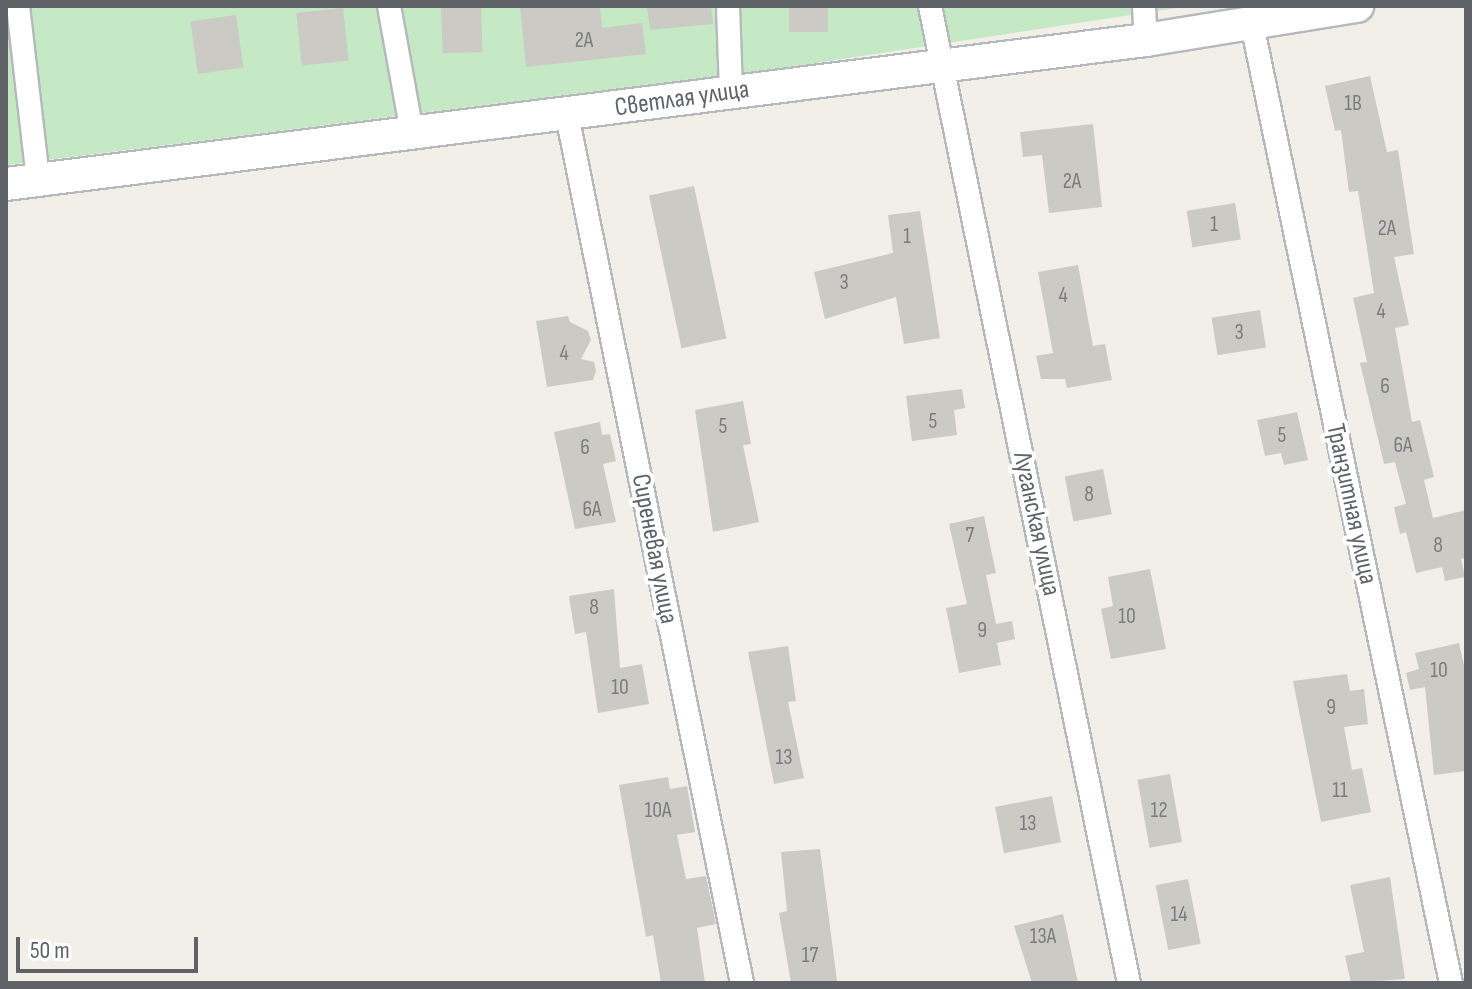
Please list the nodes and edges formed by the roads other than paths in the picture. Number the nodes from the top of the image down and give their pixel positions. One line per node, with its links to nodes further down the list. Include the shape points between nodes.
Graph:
1 (18, 6): 13 (street)
2 (389, 6): 12 (street)
3 (728, 6): 10 (street)
4 (930, 6): 9 (street, Луганская улица)
5 (1144, 6): 8 (street)
6 (1353, 7): 7 (street, Светлая улица)
7 (1252, 24): 8 (street, Светлая улица); 17 (street, Транзитная улица)
8 (1146, 40): 9 (street, Светлая улица)
9 (942, 66): 10 (street, Светлая улица); 16 (street, Луганская улица)
10 (731, 92): 11 (street, Светлая улица)
11 (567, 115): 12 (street, Светлая улица); 15 (street, Сиреневая улица)
12 (412, 133): 13 (street, Светлая улица)
13 (38, 180): 14 (street, Светлая улица)
14 (6, 184)
15 (742, 983)
16 (1129, 983)
17 (1451, 983)

